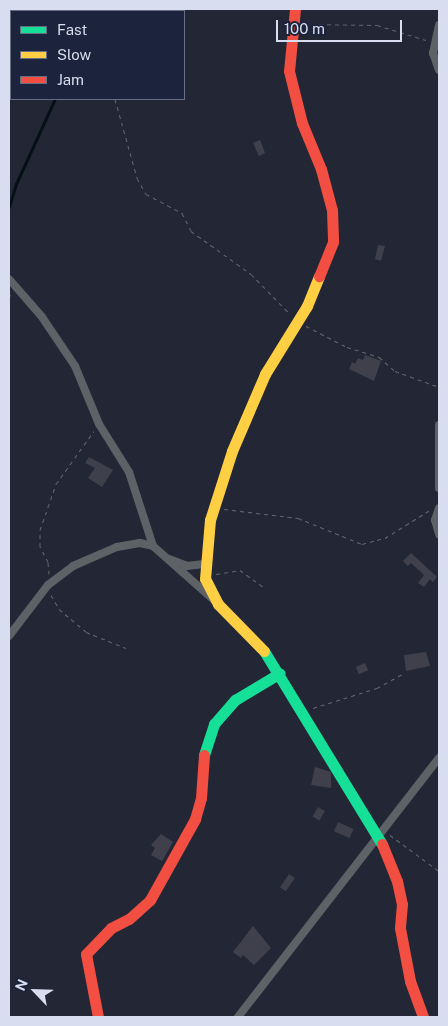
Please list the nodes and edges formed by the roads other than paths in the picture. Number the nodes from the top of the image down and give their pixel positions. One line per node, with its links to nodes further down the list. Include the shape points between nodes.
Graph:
1 (295, 9): 11 (street, via 289,52 291,82 302,123 320,169 334,228 328,257 299,321 258,387 214,506)
2 (439, 25): 3 (street, via 434,44 434,59)
3 (439, 70)
4 (9, 279): 9 (street, via 42,317 68,355 99,424 129,472)
5 (439, 425): 6 (street)
6 (439, 488)
7 (436, 508): 8 (street)
8 (439, 534)
9 (153, 546): 10 (street); 13 (street, via 140,543 110,549 73,566 48,585)
10 (165, 557): 11 (street, via 187,566); 12 (street)
11 (204, 564): 12 (street, via 208,588)
12 (218, 604): 14 (street, via 259,644)
13 (9, 636)
14 (280, 673): 16 (street); 17 (street, via 235,700 214,724 204,747 201,798 196,819 150,900 129,919 111,928 86,954)
15 (439, 758): 16 (street)
16 (380, 832): 18 (street); 19 (street, via 398,886 402,904 400,928 410,981)
17 (98, 1017)
18 (238, 1017)
19 (423, 1017)

